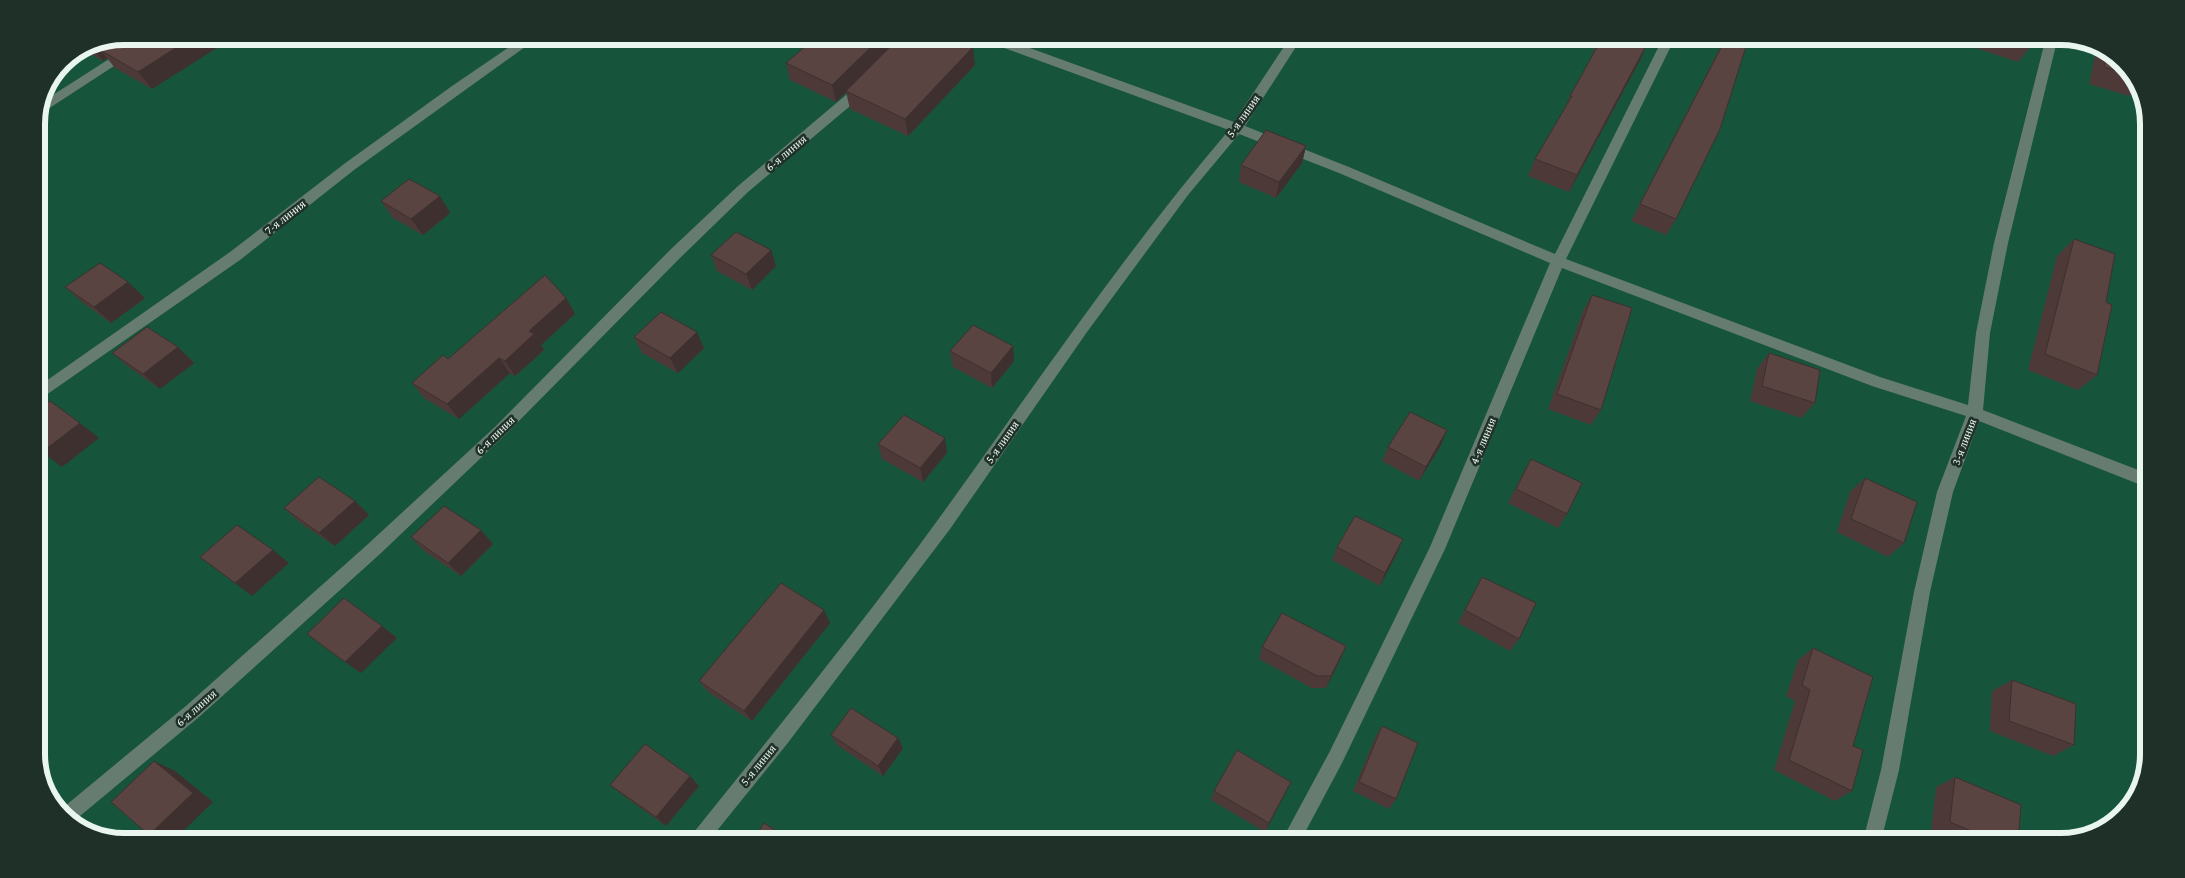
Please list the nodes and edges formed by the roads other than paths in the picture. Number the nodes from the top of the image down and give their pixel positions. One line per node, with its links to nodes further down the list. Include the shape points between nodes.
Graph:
1 (140, 45): 8 (street)
2 (521, 45): 11 (street, 7-я линия, via 349,167 235,256)
3 (1008, 45): 9 (street)
4 (1291, 45): 9 (street, 5-я линия)
5 (1666, 45): 10 (street, 4-я линия)
6 (2050, 45): 12 (street, 3-я линия, via 2001,243 1984,332)
7 (871, 78): 14 (street, 6-я линия, via 852,98 743,189 500,430 374,549 193,711)
8 (48, 103)
9 (1236, 128): 10 (street); 15 (street, 5-я линия, via 1183,192 1082,328 944,524 781,738)
10 (1558, 261): 12 (street, via 1877,382); 16 (street, 4-я линия, via 1437,549 1336,757)
11 (45, 390)
12 (1975, 413): 13 (street); 17 (street, 3-я линия, via 1945,492 1922,592 1890,770)
13 (2140, 478)
14 (71, 812)
15 (704, 833)
16 (1295, 833)
17 (1874, 833)

